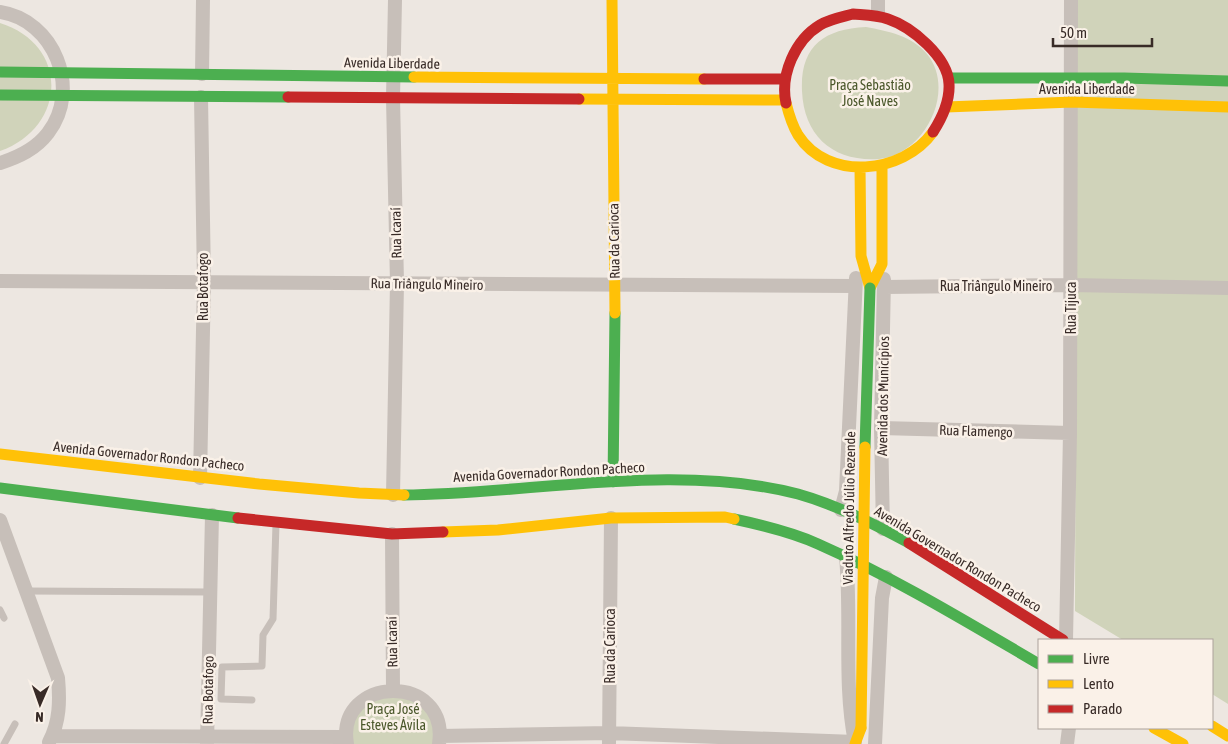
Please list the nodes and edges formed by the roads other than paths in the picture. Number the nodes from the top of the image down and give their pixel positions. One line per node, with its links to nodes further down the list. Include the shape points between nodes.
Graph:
1 (203, 0): 11 (street)
2 (395, 0): 12 (street, Rua Icaraí)
3 (612, 0): 16 (street, Rua da Carioca)
4 (878, 0): 8 (street)
5 (1071, 0): 14 (street, Rua Tijuca)
6 (853, 7): 8 (street); 15 (street, via 815,28 800,42)
7 (0, 12): 10 (street, via 35,27 52,47)
8 (878, 15): 13 (street, via 896,22 924,41)
9 (0, 72): 10 (street, Avenida Liberdade)
10 (62, 72): 11 (street, Avenida Liberdade); 18 (street)
11 (202, 74): 12 (street, Avenida Liberdade)
12 (394, 78): 16 (street, Avenida Liberdade); 21 (street, Rua Icaraí)
13 (949, 78): 14 (street, Avenida Liberdade); 26 (street)
14 (1072, 78): 17 (street, Avenida Liberdade); 24 (street, Rua Tijuca)
15 (784, 79): 16 (street, Avenida Liberdade); 23 (street)
16 (611, 80): 22 (street, Rua da Carioca)
17 (1228, 81)
18 (63, 94): 19 (street); 20 (street); 27 (street, via 49,132 30,150)
19 (0, 95)
20 (201, 97): 21 (street); 33 (street, Rua Botafogo)
21 (393, 98): 22 (street); 34 (street, Rua Icaraí)
22 (612, 100): 23 (street); 36 (street, Rua da Carioca)
23 (784, 100): 28 (street, via 789,120 799,137 814,152 831,162)
24 (1072, 102): 25 (street, Avenida Liberdade); 26 (street, Avenida Liberdade); 35 (street, Rua Tijuca)
25 (1228, 106)
26 (946, 108): 29 (street, via 931,136 910,157)
27 (0, 163)
28 (860, 167): 29 (street); 30 (street)
29 (882, 167): 31 (street, Avenida dos Municípios)
30 (861, 256): 37 (street); 39 (street)
31 (882, 264): 38 (street, Avenida dos Municípios); 39 (street, Avenida dos Municípios)
32 (0, 281): 33 (street, Rua Triângulo Mineiro)
33 (204, 281): 34 (street, Rua Triângulo Mineiro); 46 (street, Rua Botafogo)
34 (397, 283): 36 (street, Rua Triângulo Mineiro); 49 (street, Rua Icaraí)
35 (1071, 285): 38 (street, Rua Triângulo Mineiro); 40 (street, Rua Triângulo Mineiro); 42 (street, Rua Tijuca)
36 (614, 286): 37 (street, Rua Triângulo Mineiro); 47 (street, Rua da Carioca)
37 (855, 286): 44 (street)
38 (885, 287): 41 (street, Avenida dos Municípios)
39 (870, 288): 81 (street, Viaduto Alfredo Júlio Rezende, bridge)
40 (1228, 288)
41 (881, 428): 42 (street, Rua Flamengo); 45 (street, Avenida dos Municípios)
42 (1070, 434): 66 (street, Rua Tijuca)
43 (0, 454): 46 (street, Avenida Governador Rondon Pacheco)
44 (847, 462): 45 (street, via 859,477 874,477); 50 (street, via 846,491)
45 (882, 465): 55 (street, Avenida dos Municípios)
46 (200, 478): 49 (street, Avenida Governador Rondon Pacheco)
47 (613, 482): 49 (street, Avenida Governador Rondon Pacheco, via 500,492); 50 (street, Avenida Governador Rondon Pacheco, via 731,484 805,496)
48 (0, 488): 51 (street)
49 (393, 495)
50 (841, 510): 55 (street, Avenida Governador Rondon Pacheco)
51 (212, 515): 54 (street); 60 (street, Rua Botafogo)
52 (611, 518): 56 (street, via 498,530); 57 (street, via 725,517 766,526 817,543); 75 (street, Rua da Carioca)
53 (0, 520): 59 (street)
54 (276, 522): 56 (street); 69 (lane, via 273,619 263,635 262,666 222,667 221,699)
55 (883, 528): 65 (street, Avenida Governador Rondon Pacheco)
56 (392, 534): 68 (street, Rua Icaraí)
57 (846, 557): 58 (street); 64 (street)
58 (886, 578): 63 (street); 67 (street)
59 (26, 591): 60 (lane); 76 (street, via 58,678 60,702)
60 (209, 592): 77 (street, Rua Botafogo)
61 (0, 610): 62 (lane)
62 (4, 618)
63 (880, 628): 64 (street, via 875,614 866,611 856,616); 82 (street)
64 (849, 629): 81 (street, via 850,720)
65 (1063, 639)
66 (1065, 639)
67 (1038, 663)
68 (393, 690): 78 (street, via 421,698 438,722); 79 (street, via 378,692 355,709 348,723)
69 (252, 700)
70 (15, 724): 80 (lane)
71 (1213, 727): 74 (street)
72 (1069, 729): 83 (street)
73 (1156, 729): 84 (street)
74 (1228, 736)
75 (609, 738): 78 (street); 81 (street)
76 (50, 740): 77 (street)
77 (207, 740): 79 (street)
78 (440, 740)
79 (346, 741)
80 (4, 744)
81 (859, 744)
82 (875, 744)
83 (1067, 744)
84 (1183, 744)

